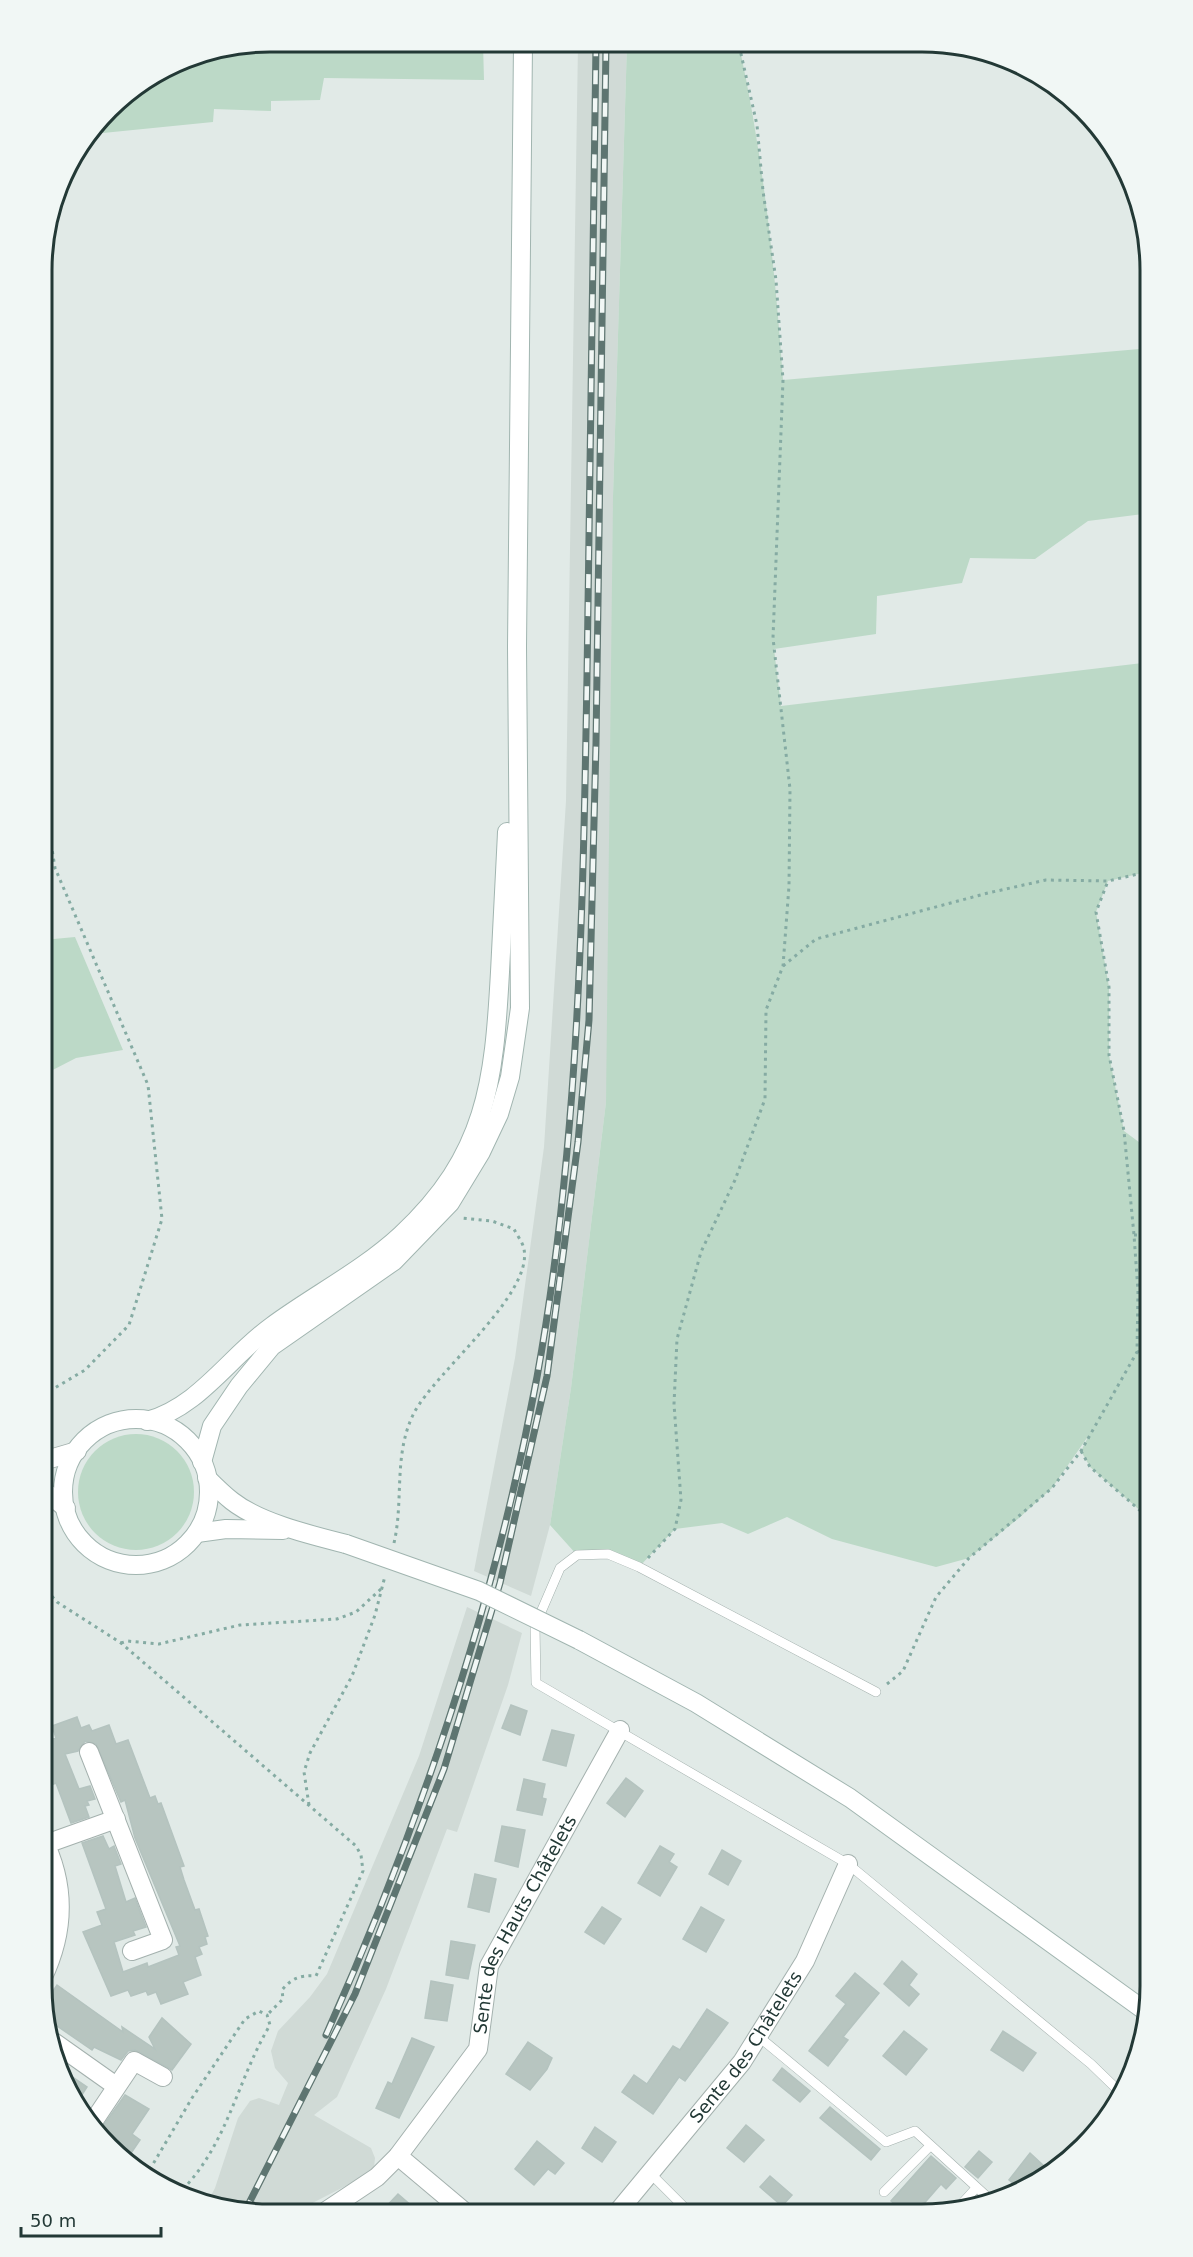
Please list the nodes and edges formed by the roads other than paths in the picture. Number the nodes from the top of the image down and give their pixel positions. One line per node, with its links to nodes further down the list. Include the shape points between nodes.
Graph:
1 (523, 52): 2 (main road)
2 (517, 647): 3 (main road, via 497,1041 487,1097 473,1136 442,1190 401,1235 266,1330 182,1407); 6 (main road, via 520,1008 516,1053 499,1114 466,1179 423,1234 374,1277 290,1332 259,1360 212,1426)
3 (147, 1420): 4 (main road, via 110,1425 92,1435); 6 (main road, via 182,1436)
4 (77, 1451): 5 (main road); 8 (main road, via 65,1478)
5 (52, 1458)
6 (205, 1470): 9 (main road, via 233,1502); 10 (main road, via 208,1506)
7 (52, 1497): 8 (main road)
8 (66, 1509): 10 (main road, via 72,1527 88,1547 123,1564 143,1565 168,1558)
9 (300, 1531): 10 (main road, via 236,1529); 20 (main road, bridge, via 479,1591 696,1703 850,1797)
10 (197, 1533)
11 (876, 1692): 12 (lane, via 639,1567 608,1554 577,1556 560,1568 535,1626 536,1683)
12 (620, 1730): 17 (lane); 28 (main road, Sente des Hauts Châtelets, via 489,1966 478,2049)
13 (89, 1752): 14 (main road)
14 (116, 1819): 15 (main road); 18 (main road, via 163,1940)
15 (52, 1838)
16 (52, 1860): 19 (main road, via 61,1899)
17 (848, 1864): 21 (main road, Sente des Châtelets, via 805,1960); 25 (lane)
18 (132, 1951)
19 (52, 1953)
20 (1140, 2007)
21 (758, 2036): 27 (lane, via 886,2142 915,2131); 29 (main road, Sente des Châtelets, via 742,2062)
22 (63, 2053): 24 (main road)
23 (163, 2077): 24 (main road, via 134,2061)
24 (116, 2086): 26 (main road)
25 (1115, 2088)
26 (96, 2118)
27 (930, 2146): 30 (lane); 31 (lane)
28 (398, 2156): 34 (main road, Sente des Hauts Châtelets, via 377,2177); 35 (main road)
29 (650, 2173): 36 (main road, Sente des Châtelets); 37 (lane)
30 (976, 2188): 32 (lane); 33 (lane)
31 (884, 2192)
32 (985, 2195)
33 (965, 2200)
34 (336, 2204)
35 (455, 2204)
36 (624, 2204)
37 (681, 2204)

